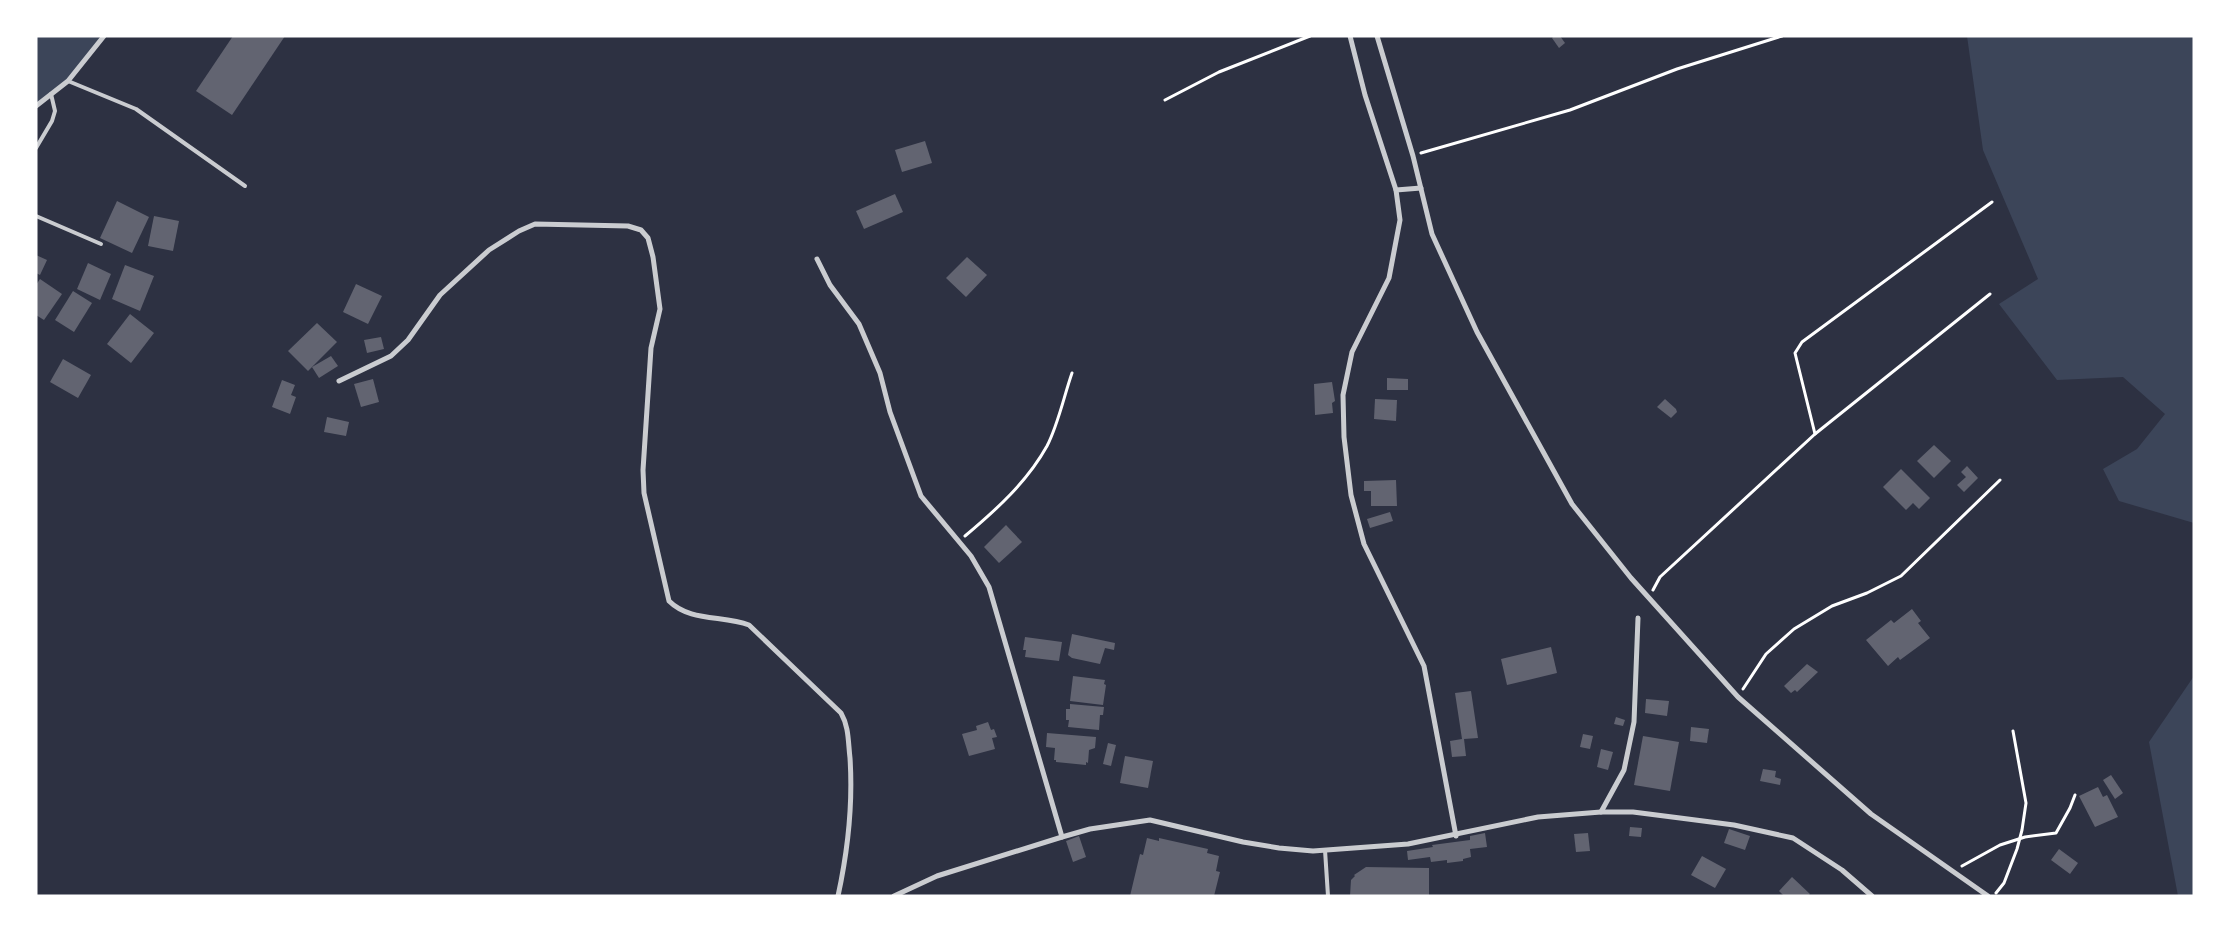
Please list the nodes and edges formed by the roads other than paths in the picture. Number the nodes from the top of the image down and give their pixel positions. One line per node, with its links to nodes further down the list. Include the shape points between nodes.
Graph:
1 (104, 36): 4 (street)
2 (1350, 36): 10 (street, via 1365,95)
3 (1377, 36): 9 (street)
4 (68, 81): 5 (street); 8 (lane, via 136,109)
5 (51, 94): 6 (street); 7 (lane, via 55,111)
6 (36, 106)
7 (36, 148)
8 (245, 186)
9 (1421, 188): 10 (street); 24 (street, via 1432,234 1477,332 1572,504 1631,578 1738,697 1871,814)
10 (1396, 190): 17 (street, via 1400,220 1389,278 1352,352 1343,395 1344,437 1351,495 1364,544 1424,666)
11 (36, 216): 12 (lane)
12 (101, 244)
13 (818, 259): 18 (street, via 830,285 859,324 877,364 890,412 921,496 971,556 989,587)
14 (339, 381): 20 (street, via 391,356 408,340 440,295 489,250 519,232 535,224 628,226 641,230 648,238 653,257 660,309 651,348 644,493 669,601 691,614 738,620 749,625 841,713 847,724 851,779 850,821)
15 (1638, 618): 16 (street, via 1634,722 1624,770)
16 (1602, 812): 17 (street, via 1538,818); 23 (street, via 1633,812 1734,825 1793,838 1842,870)
17 (1456, 836): 19 (street, via 1408,844)
18 (1062, 837): 19 (street, via 1090,829 1150,820 1279,848); 21 (street, via 937,876)
19 (1325, 850): 22 (lane)
20 (838, 896)
21 (894, 896)
22 (1328, 896)
23 (1872, 896)
24 (1988, 896)

